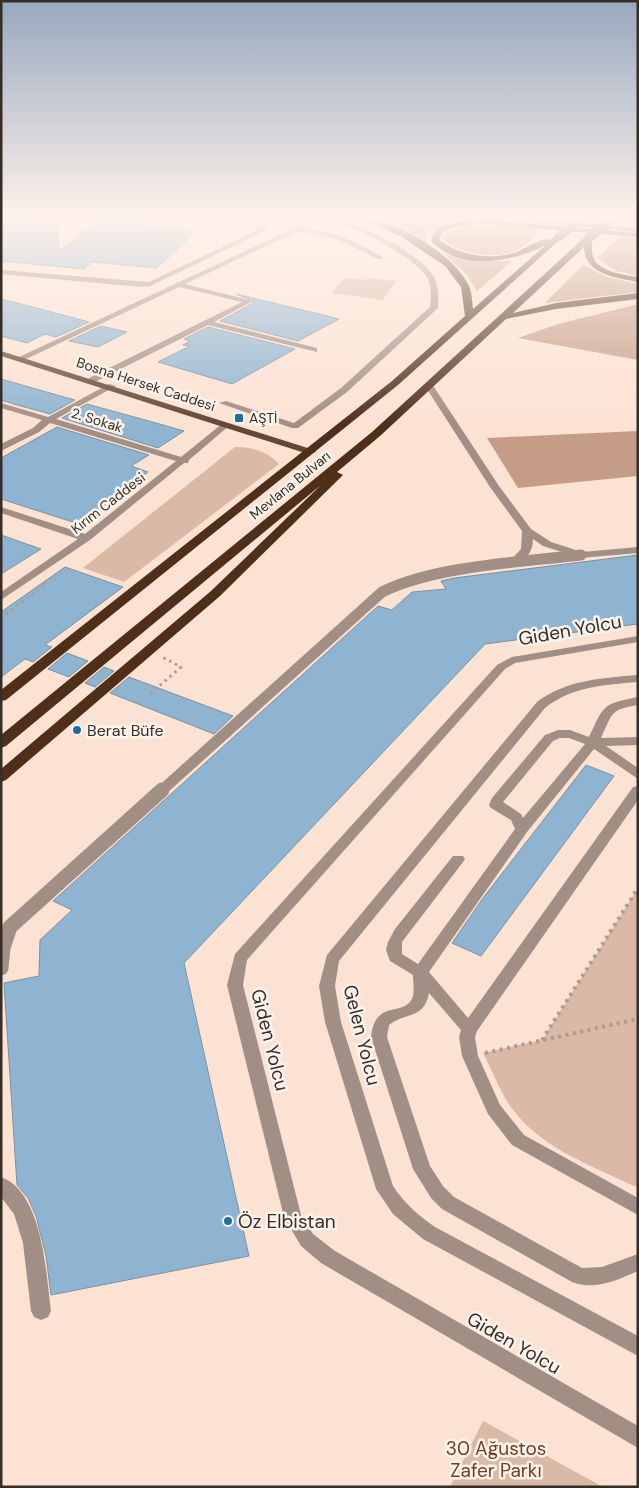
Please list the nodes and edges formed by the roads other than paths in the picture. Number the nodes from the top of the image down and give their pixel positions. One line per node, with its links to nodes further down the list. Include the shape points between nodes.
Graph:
1 (177, 286): 13 (street)
2 (186, 286): 10 (street, via 249,301)
3 (433, 286): 17 (street, via 434,308 344,390 295,426)
4 (464, 286): 8 (highway)
5 (505, 286): 8 (highway, Mevlana Bulvarı)
6 (537, 286): 9 (highway, Mevlana Bulvarı)
7 (638, 296): 9 (highway, via 556,306)
8 (470, 318): 23 (highway, Mevlana Bulvarı)
9 (503, 318): 16 (highway, Mevlana Bulvarı)
10 (206, 322): 11 (street); 14 (street)
11 (314, 350)
12 (1, 353): 13 (main road, Bosna Hersek Caddesi)
13 (21, 358): 14 (main road, Bosna Hersek Caddesi)
14 (92, 380): 15 (main road, Bosna Hersek Caddesi)
15 (112, 386): 19 (street); 20 (main road, Bosna Hersek Caddesi)
16 (429, 386): 21 (highway, Mevlana Bulvarı); 26 (street)
17 (223, 403)
18 (1, 405): 19 (street, 2. Sokak)
19 (48, 420): 22 (street); 24 (street, 2. Sokak)
20 (226, 425): 23 (main road, Bosna Hersek Caddesi); 24 (street, Kırım Caddesi)
21 (376, 434): 38 (highway, Mevlana Bulvarı); 39 (highway, via 268,546 152,652)
22 (1, 448)
23 (311, 452): 34 (highway, Mevlana Bulvarı)
24 (184, 461): 27 (street, Kırım Caddesi)
25 (1, 510): 27 (street)
26 (527, 531): 29 (street, via 547,544); 30 (street, via 526,552)
27 (86, 538): 31 (street, Kırım Caddesi)
28 (638, 550): 29 (street)
29 (581, 555): 30 (street, bridge)
30 (514, 563): 46 (street, bridge, via 404,581 382,592 10,927)
31 (1, 597)
32 (638, 639): 54 (street, Giden Yolcu, via 512,660 496,671 240,958 235,985 293,1216 308,1240 328,1257)
33 (638, 678): 53 (street, Gelen Yolcu, via 568,689 541,705 332,959 327,986 334,1022 385,1189 395,1205 429,1233)
34 (1, 697)
35 (638, 701): 37 (street, via 612,706)
36 (638, 741): 37 (street)
37 (592, 742): 40 (street); 44 (street); 44 (street, via 567,733 554,734 497,801 496,805 516,817)
38 (1, 743)
39 (15, 766): 41 (highway); 42 (main road)
40 (638, 775)
41 (1, 777)
42 (1, 784)
43 (638, 790): 48 (street)
44 (522, 829): 47 (street)
45 (458, 859): 47 (street, via 395,941 395,957)
46 (1, 968)
47 (420, 972): 48 (street); 51 (street, via 422,990 419,1002 414,1008 388,1016 379,1029 422,1169 436,1192 448,1203 579,1276 604,1277)
48 (469, 1029): 50 (street, via 470,1056 494,1109 518,1140)
49 (1, 1185): 52 (street, via 11,1192 28,1224)
50 (638, 1207)
51 (638, 1262)
52 (40, 1311)
53 (638, 1347)
54 (638, 1438)

